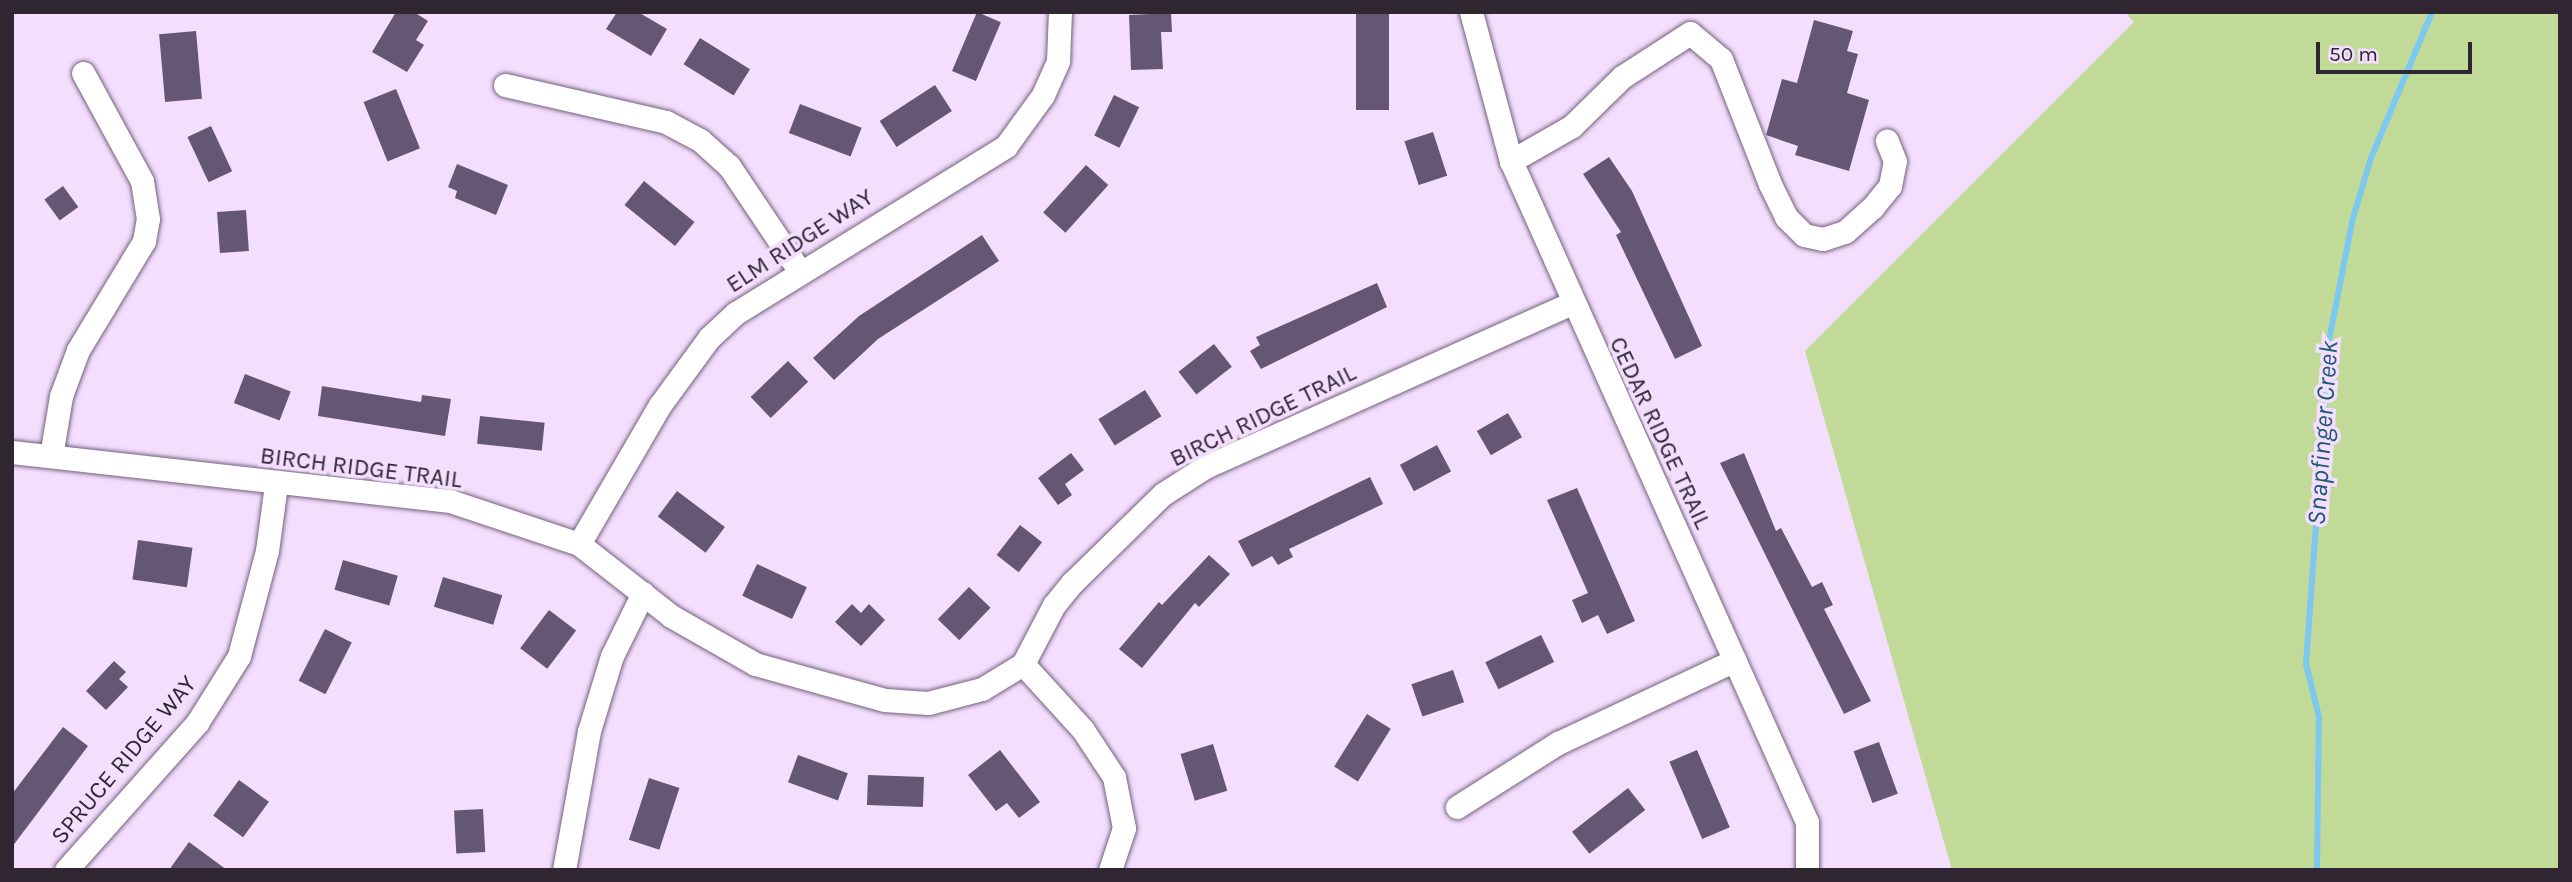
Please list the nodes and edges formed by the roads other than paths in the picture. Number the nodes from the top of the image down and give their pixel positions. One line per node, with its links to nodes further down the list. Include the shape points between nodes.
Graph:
1 (1060, 12): 7 (street, ELM RIDGE WAY, via 1058,61 1043,95 1006,146)
2 (1471, 12): 6 (street, CEDAR RIDGE TRAIL)
3 (83, 72): 10 (street, via 142,181 148,219 144,241 78,350 61,396)
4 (505, 85): 7 (street, via 666,122 700,140 729,166)
5 (1887, 141): 6 (street, via 1895,161 1890,186 1872,208 1845,232 1823,239 1804,235 1786,217 1770,184 1721,59 1690,33 1622,77 1572,126)
6 (1511, 161): 8 (street, CEDAR RIDGE TRAIL)
7 (799, 270): 12 (street, ELM RIDGE WAY, via 709,338 660,405)
8 (1572, 303): 14 (street, CEDAR RIDGE TRAIL); 15 (street, BIRCH RIDGE TRAIL, via 1205,467 1163,494 1054,605)
9 (12, 452): 10 (street, BIRCH RIDGE TRAIL)
10 (51, 456): 11 (street, BIRCH RIDGE TRAIL)
11 (276, 484): 12 (street, BIRCH RIDGE TRAIL, via 450,501); 17 (street, SPRUCE RIDGE WAY, via 267,551 239,656 197,723)
12 (579, 544): 13 (street, BIRCH RIDGE TRAIL)
13 (643, 593): 15 (street, BIRCH RIDGE TRAIL, via 712,642 755,664 885,700 953,700); 18 (street, via 612,656 589,731)
14 (1735, 660): 16 (street, via 1558,743); 20 (street, CEDAR RIDGE TRAIL, via 1807,822)
15 (1023, 664): 19 (street, via 1083,730 1114,778 1124,828)
16 (1457, 807)
17 (66, 870)
18 (564, 870)
19 (1110, 870)
20 (1807, 870)

